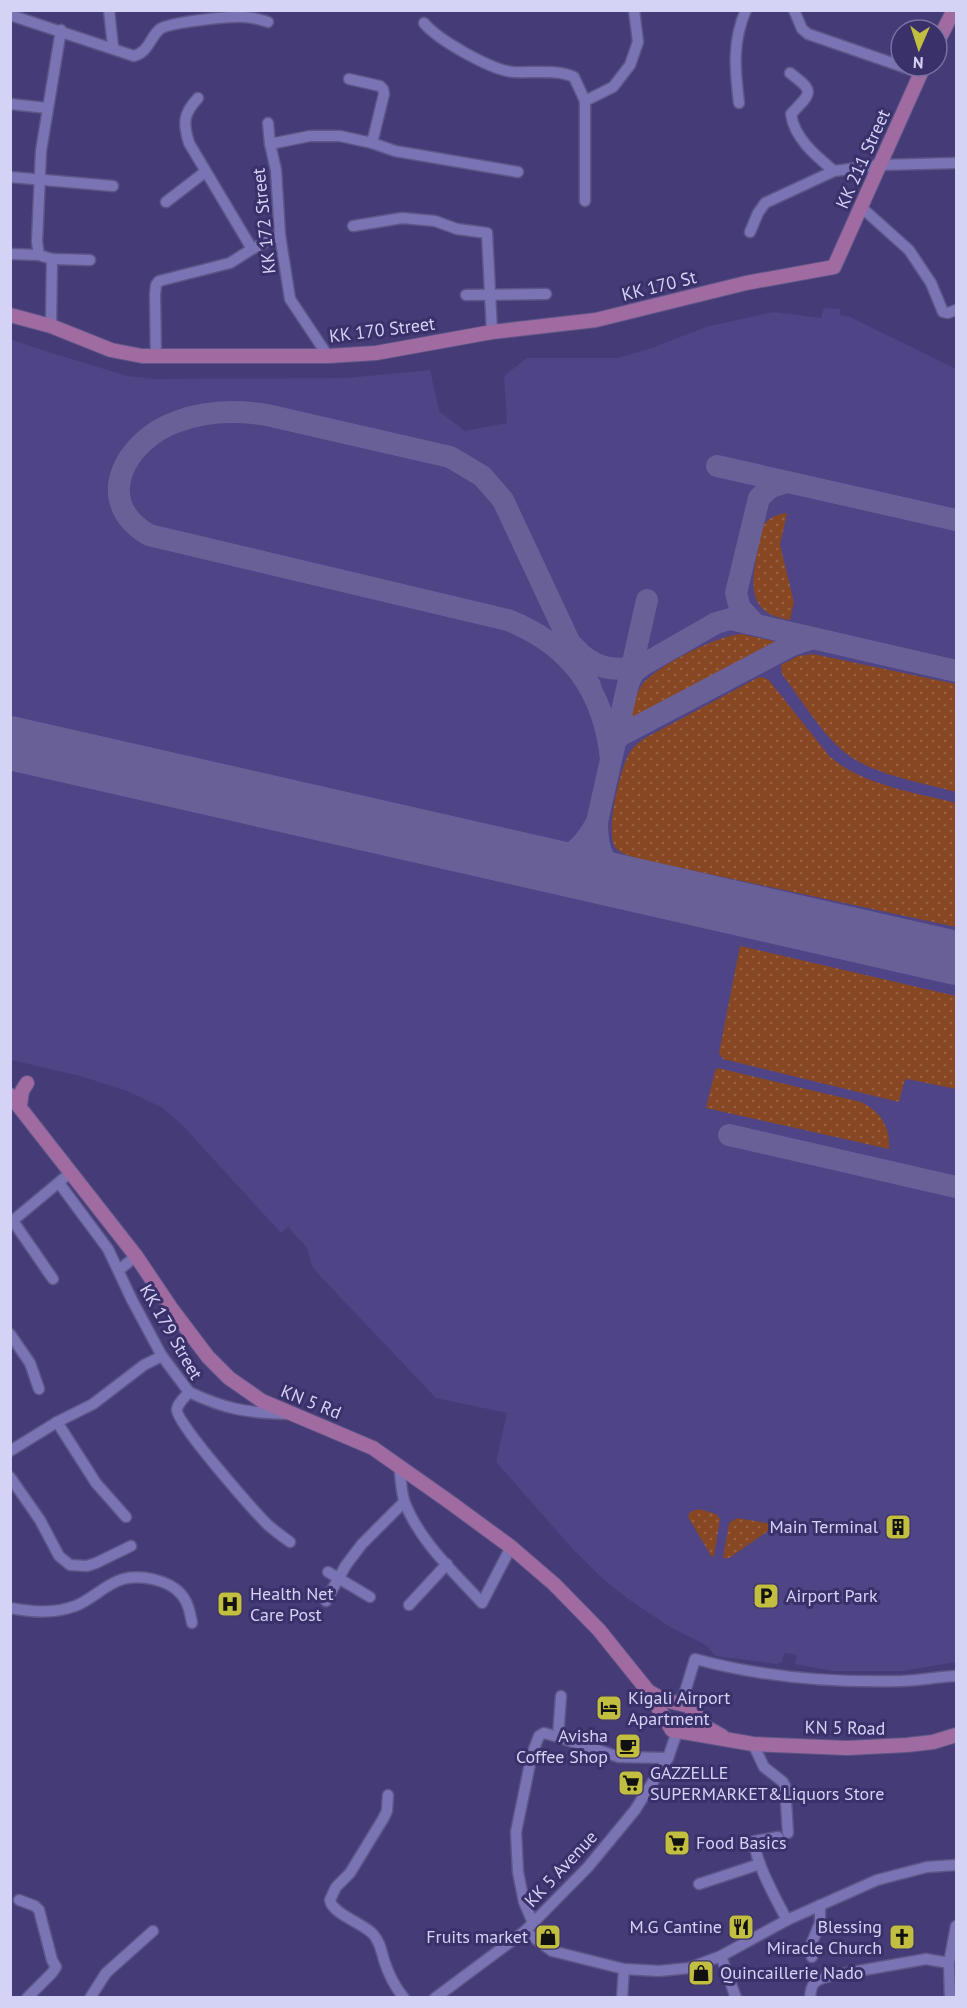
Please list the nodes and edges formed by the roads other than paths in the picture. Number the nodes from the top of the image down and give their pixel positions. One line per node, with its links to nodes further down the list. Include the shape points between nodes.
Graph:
1 (109, 10): 9 (street)
2 (634, 10): 15 (street, via 638,42 630,66 613,87)
3 (746, 10): 16 (street, via 735,50)
4 (794, 10): 10 (street, via 808,34)
5 (10, 15): 8 (street)
6 (268, 22): 9 (street, via 226,17 171,26 160,29 143,51 134,56)
7 (424, 23): 15 (street, via 436,35 490,66 511,72 574,76)
8 (61, 30): 9 (street); 18 (street)
9 (113, 47)
10 (889, 59)
11 (790, 73): 24 (street, via 809,91 791,114 795,130)
12 (349, 78): 20 (street, via 383,89)
13 (919, 78): 23 (main road, KK 211 Street)
14 (198, 98): 25 (street, via 190,106 184,128)
15 (585, 100): 30 (street)
16 (739, 103)
17 (10, 104): 18 (street)
18 (47, 108): 28 (street)
19 (268, 123): 21 (street)
20 (372, 143): 21 (street, KK 172 Street, via 318,136); 26 (street, KK 172 Street, via 394,151)
21 (270, 144): 35 (street, KK 172 Street, via 276,170)
22 (957, 163): 23 (street)
23 (880, 165): 24 (street); 32 (main road, KK 211 Street)
24 (834, 171): 34 (street, via 765,203)
25 (205, 172): 31 (street); 36 (street)
26 (518, 172)
27 (10, 177): 28 (street)
28 (40, 179): 29 (street); 38 (street)
29 (113, 186)
30 (585, 201)
31 (166, 202)
32 (861, 207): 41 (main road, KK 211 Street); 45 (street, via 909,249 931,283 943,312)
33 (353, 226): 44 (street, via 402,218 487,233)
34 (750, 232)
35 (280, 236): 36 (street); 49 (street, KK 172 Street, via 290,299)
36 (252, 249): 50 (street, via 218,268 159,281 155,295)
37 (10, 254): 38 (street)
38 (39, 255): 39 (street)
39 (52, 259): 40 (street); 47 (street)
40 (90, 260)
41 (834, 267): 48 (main road, KK 170 St, via 746,283 596,320)
42 (546, 294): 44 (street)
43 (466, 295): 44 (street)
44 (489, 295): 48 (street)
45 (957, 310)
46 (10, 315): 47 (main road, KK 170 Street)
47 (51, 326): 50 (main road, KK 170 Street, via 111,350)
48 (492, 332): 49 (main road, KK 170 Street, via 376,353)
49 (328, 356): 50 (main road, KK 170 Street)
50 (156, 357)
51 (27, 1083): 52 (main road)
52 (15, 1100): 53 (main road, KN 5 Rd)
53 (71, 1172): 54 (street); 56 (main road, KN 5 Rd)
54 (59, 1183): 55 (street); 57 (street, KK 179 Street)
55 (12, 1222): 58 (street)
56 (136, 1257): 57 (street); 63 (main road, KN 5 Rd, via 202,1348 229,1378 262,1401)
57 (119, 1270): 60 (street, KK 179 Street)
58 (53, 1279)
59 (10, 1334): 61 (street, via 22,1349)
60 (162, 1356): 62 (street, KK 179 Street); 64 (street, via 93,1404)
61 (39, 1389)
62 (189, 1392): 63 (street, via 235,1409); 70 (street, KK 179 Street, via 178,1405 178,1418 268,1526)
63 (290, 1414): 66 (main road, KN 5 Rd, via 373,1448)
64 (57, 1422): 65 (street); 69 (street, via 96,1483)
65 (10, 1451)
66 (399, 1466): 68 (street); 72 (main road, KN 5 Rd)
67 (10, 1477): 71 (street, via 59,1556 70,1565 87,1566)
68 (404, 1502): 73 (street); 75 (street, via 362,1544)
69 (126, 1517)
70 (290, 1542)
71 (130, 1546)
72 (511, 1547): 73 (street, via 482,1603); 82 (main road, KN 5 Rd, via 599,1630)
73 (447, 1564): 78 (street)
74 (328, 1572): 75 (street)
75 (339, 1580): 76 (street); 77 (street)
76 (370, 1597)
77 (326, 1601)
78 (409, 1605)
79 (10, 1608): 80 (street, via 53,1612 77,1606 124,1578 144,1577 180,1593)
80 (192, 1623)
81 (957, 1674): 84 (street, via 904,1681 829,1680 747,1671 695,1659 685,1692)
82 (648, 1691): 84 (main road, KN 5 Rd); 86 (main road, KN 5 Rd)
83 (561, 1696): 89 (street)
84 (677, 1703): 85 (main road, KN 5 Rd, via 689,1706); 86 (main road, via 666,1712)
85 (694, 1713): 87 (main road, via 694,1724); 90 (main road, KN 5 Rd, via 706,1727)
86 (666, 1722): 87 (main road, KN 5 Rd, via 669,1729)
87 (679, 1733): 90 (main road); 92 (street, KK 5 Avenue)
88 (957, 1736): 91 (main road, KN 5 Road, via 877,1748)
89 (558, 1737): 92 (street, via 619,1757); 100 (street, via 540,1734 532,1754 516,1832 516,1861 524,1902)
90 (732, 1741): 91 (main road, KN 5 Road)
91 (753, 1744): 94 (street, via 764,1767 785,1786 783,1835 754,1841)
92 (668, 1758): 100 (street, KK 5 Avenue, via 635,1810 588,1867)
93 (388, 1795): 110 (street, via 383,1819 330,1900 333,1907 360,1923 378,1940 391,1977)
94 (760, 1864): 96 (street); 99 (street)
95 (957, 1865): 98 (street, via 891,1875)
96 (699, 1884)
97 (19, 1900): 108 (street, via 39,1910 56,1967)
98 (820, 1905): 99 (street); 105 (street, via 820,1923 810,1947)
99 (787, 1920): 104 (street)
100 (533, 1923): 103 (street, KK 5 Avenue)
101 (957, 1926): 106 (street)
102 (153, 1930): 109 (street, via 106,1973)
103 (525, 1931): 107 (street, via 552,1951); 111 (street, KK 5 Avenue)
104 (721, 1956): 107 (street, via 689,1968); 113 (street)
105 (812, 1956)
106 (949, 1963): 114 (street, via 927,1959 830,1976 813,1983); 115 (street)
107 (624, 1969): 112 (street)
108 (27, 1998)
109 (90, 1998)
110 (404, 1998)
111 (435, 1998)
112 (622, 1998)
113 (736, 1998)
114 (810, 1998)
115 (950, 1998)

